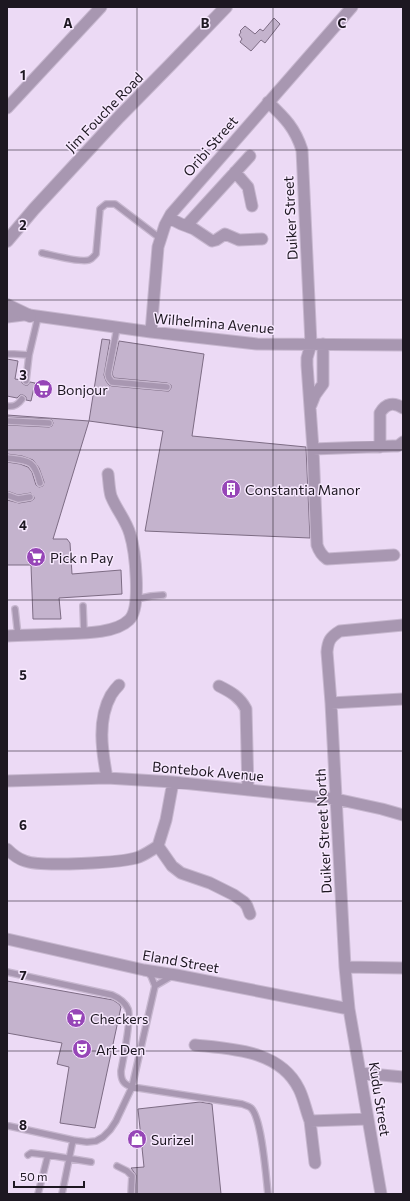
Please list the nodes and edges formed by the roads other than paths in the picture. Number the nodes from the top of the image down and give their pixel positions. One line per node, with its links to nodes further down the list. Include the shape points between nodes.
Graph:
1 (101, 7): 5 (street)
2 (226, 7): 13 (street, Jim Fouche Road, via 119,117)
3 (352, 7): 4 (street, Oribi Street)
4 (268, 102): 9 (street, Oribi Street); 21 (street, Duiker Street, via 292,127 302,150)
5 (7, 108)
6 (250, 156): 7 (street)
7 (235, 172): 8 (street, via 248,187); 10 (street)
8 (252, 206)
9 (169, 218): 10 (street); 11 (street, Oribi Street, via 164,225)
10 (186, 226): 12 (street, via 212,241 225,234 239,240)
11 (161, 238): 14 (lane, via 115,204 106,204 100,209 96,254 93,258 79,260); 20 (street, Oribi Street, via 155,275)
12 (262, 239)
13 (7, 241)
14 (42, 253)
15 (7, 305): 17 (street)
16 (7, 310): 17 (street, Wilhelmina Avenue)
17 (30, 316): 18 (street, Wilhelmina Avenue); 19 (street, Wilhelmina Avenue); 25 (lane)
18 (7, 317)
19 (117, 328): 20 (street, Wilhelmina Avenue); 27 (lane, via 108,374 110,380)
20 (151, 332): 21 (street, Wilhelmina Avenue, via 257,344)
21 (311, 344): 22 (street, Wilhelmina Avenue); 30 (street, Duiker Street, via 307,358)
22 (323, 344): 23 (street, Wilhelmina Avenue); 30 (street, via 323,384 315,394)
23 (403, 345)
24 (7, 354): 25 (lane)
25 (29, 355): 26 (lane)
26 (26, 381)
27 (167, 388)
28 (22, 399): 29 (lane, via 18,405)
29 (7, 406)
30 (310, 408): 36 (street, Duiker Street)
31 (403, 408): 35 (street, via 393,404 380,412)
32 (7, 421): 33 (lane)
33 (49, 423)
34 (403, 442): 35 (street, via 398,446)
35 (380, 447): 36 (street)
36 (313, 449): 42 (street, Duiker Street, via 319,551 327,559)
37 (7, 458): 39 (lane, via 32,463 37,470)
38 (108, 474): 44 (street, via 111,496 130,533)
39 (40, 483)
40 (7, 495): 41 (lane, via 18,499)
41 (30, 497)
42 (394, 555)
43 (163, 595): 44 (lane)
44 (136, 600): 48 (street, via 134,614 123,625)
45 (83, 606): 48 (lane)
46 (15, 610): 49 (lane)
47 (403, 625): 53 (street, Duiker Street North, via 340,631 333,635 327,652)
48 (84, 633): 49 (street)
49 (12, 636)
50 (119, 685): 54 (street, via 111,695 102,723 103,758)
51 (219, 686): 57 (street, via 242,701 246,709)
52 (403, 699): 53 (street)
53 (331, 703): 58 (street, Duiker Street North)
54 (107, 778): 55 (street, Bontebok Avenue); 56 (street, Bontebok Avenue)
55 (7, 781)
56 (173, 782): 57 (street, Bontebok Avenue); 60 (street)
57 (248, 790): 58 (street, Bontebok Avenue)
58 (336, 799): 59 (street, Bontebok Avenue); 64 (street, Duiker Street North)
59 (403, 815)
60 (158, 846): 61 (street, via 138,857 115,861 48,864 24,861); 62 (street, via 172,866 181,873 234,895 244,902)
61 (7, 849)
62 (250, 914)
63 (7, 939): 66 (street, Eland Street)
64 (345, 967): 65 (street); 70 (street, Duiker Street North)
65 (403, 968)
66 (144, 970): 68 (street, Eland Street); 69 (lane, via 151,976)
67 (7, 972): 74 (lane, via 112,995 121,1000 130,1014 121,1077 123,1082)
68 (176, 975): 69 (lane); 70 (street, Eland Street)
69 (155, 986): 74 (lane)
70 (349, 1009): 72 (street, Kudu Street)
71 (195, 1045): 76 (street, via 263,1056 283,1068 300,1089)
72 (360, 1073): 73 (street); 75 (street, Kudu Street)
73 (403, 1077)
74 (132, 1088): 78 (lane, via 116,1121 103,1137 91,1142); 88 (lane, via 242,1104 250,1108 256,1116 261,1137)
75 (368, 1119): 76 (street); 89 (street, Kudu Street)
76 (310, 1121): 83 (street)
77 (9, 1126): 78 (lane)
78 (73, 1140): 81 (lane)
79 (28, 1154): 80 (lane)
80 (48, 1155): 81 (lane); 85 (lane)
81 (68, 1159): 82 (lane); 86 (lane)
82 (91, 1162)
83 (315, 1163)
84 (117, 1166): 87 (lane, via 132,1176)
85 (38, 1194)
86 (62, 1194)
87 (131, 1194)
88 (268, 1194)
89 (381, 1194)

